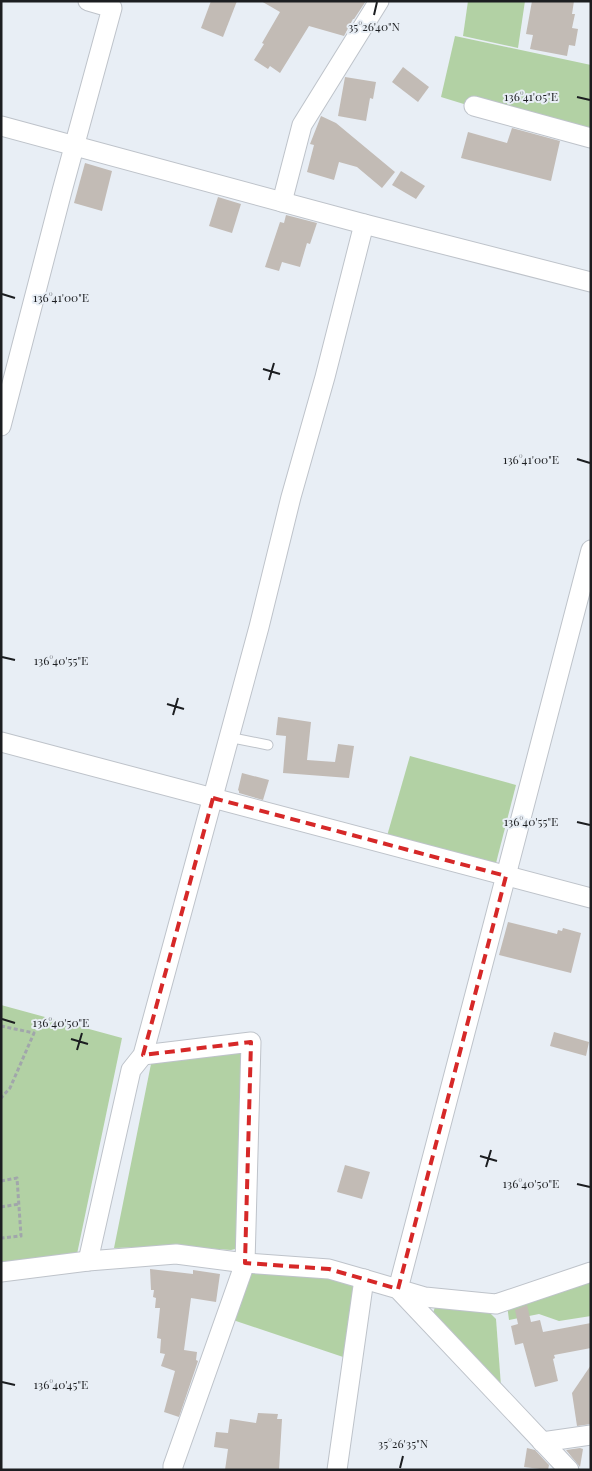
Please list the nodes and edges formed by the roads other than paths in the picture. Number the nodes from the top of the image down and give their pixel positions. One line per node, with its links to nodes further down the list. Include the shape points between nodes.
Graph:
1 (88, 1): 6 (street, via 112,8)
2 (379, 1): 7 (street, via 302,125)
3 (474, 106): 5 (street)
4 (1, 126): 6 (street)
5 (591, 138)
6 (74, 146): 7 (street); 10 (street)
7 (282, 202): 8 (street)
8 (364, 224): 9 (street); 12 (street)
9 (591, 282)
10 (1, 426)
11 (591, 550): 16 (street)
12 (228, 737): 14 (lane); 15 (street)
13 (1, 742): 15 (street)
14 (268, 745)
15 (213, 798): 16 (street); 18 (street)
16 (506, 876): 17 (street); 24 (street)
17 (591, 898)
18 (143, 1055): 19 (street, via 131,1070); 20 (street, via 251,1042)
19 (88, 1261): 20 (street, via 176,1254); 21 (street)
20 (245, 1263): 23 (street, via 329,1269); 27 (street)
21 (1, 1272)
22 (591, 1272): 24 (street, via 496,1304 426,1297)
23 (364, 1279): 24 (street); 28 (street)
24 (398, 1289): 26 (street)
25 (591, 1434): 26 (street)
26 (542, 1442): 29 (street)
27 (173, 1470)
28 (337, 1470)
29 (569, 1470)

